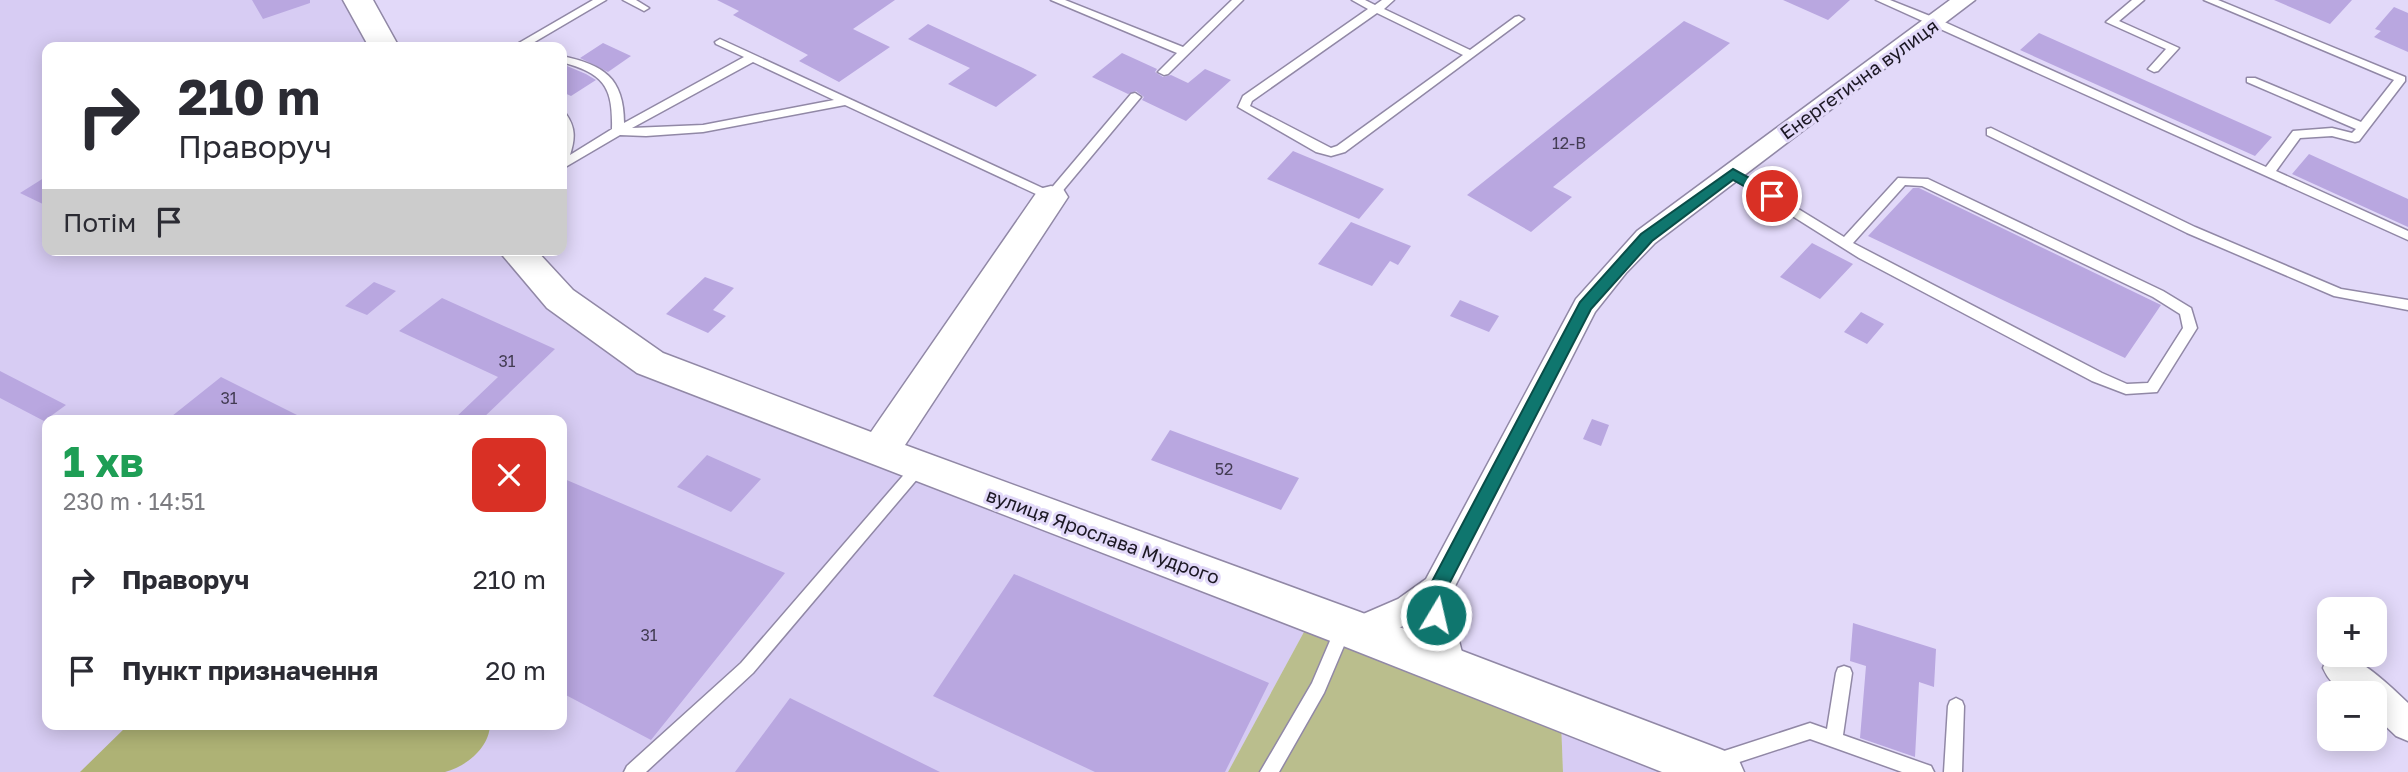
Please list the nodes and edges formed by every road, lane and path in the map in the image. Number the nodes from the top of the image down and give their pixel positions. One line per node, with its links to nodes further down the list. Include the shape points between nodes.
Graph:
1 (358, 0): 16 (main road)
2 (601, 0): 17 (lane)
3 (628, 0): 12 (lane)
4 (1056, 0): 19 (lane)
5 (1238, 0): 19 (lane)
6 (1357, 0): 13 (lane)
7 (1389, 0): 13 (lane)
8 (1881, 0): 15 (lane)
9 (1964, 0): 15 (street, Енергетична вулиця)
10 (2139, 0): 23 (lane, via 2111,22 2173,48)
11 (2208, 0): 29 (lane, via 2401,79)
12 (644, 8)
13 (1377, 9): 20 (lane); 20 (lane, via 1247,99 1244,107 1331,152)
14 (1519, 19): 20 (lane)
15 (1936, 22): 34 (street, Енергетична вулиця); 35 (lane)
16 (381, 42)
17 (527, 42)
18 (720, 42): 21 (lane)
19 (1185, 52): 24 (lane)
20 (1470, 54)
21 (753, 57): 27 (lane); 30 (lane)
22 (567, 61): 30 (lane, via 603,76 615,87 620,101)
23 (2154, 69)
24 (1164, 72)
25 (2251, 80): 29 (lane)
26 (1135, 97): 36 (lane)
27 (847, 101): 30 (lane, via 682,131); 36 (lane)
28 (567, 123): 32 (lane)
29 (2363, 127): 35 (lane, via 2355,138 2332,132 2297,135)
30 (618, 131): 33 (lane)
31 (1991, 132): 40 (lane, via 2191,230 2339,293)
32 (567, 148)
33 (567, 162)
34 (1733, 173): 38 (lane); 43 (street, Енергетична вулиця, via 1646,237 1585,306)
35 (2268, 173): 37 (lane)
36 (1051, 197): 41 (main road)
37 (2408, 236)
38 (1845, 244): 38 (lane, via 2126,389 2152,388 2189,328 2186,311 2158,294 1924,182 1902,181)
39 (521, 256): 41 (main road, вулиця Ярослава Мудрого, via 560,299 650,363)
40 (2408, 305)
41 (879, 452): 42 (main road, вулиця Ярослава Мудрого)
42 (919, 467): 44 (main road, вулиця Ярослава Мудрого); 54 (lane, via 747,668)
43 (1437, 589): 44 (street, Енергетична вулиця, via 1409,609); 45 (street, Енергетична вулиця, via 1438,626)
44 (1351, 629): 45 (main road, вулиця Ярослава Мудрого); 55 (lane)
45 (1450, 668): 53 (main road, вулиця Ярослава Мудрого)
46 (2339, 668): 48 (street)
47 (1844, 673): 52 (lane)
48 (2357, 681)
49 (2387, 705): 51 (street)
50 (1956, 706): 57 (lane)
51 (2408, 725)
52 (1834, 740): 53 (lane, via 1810,731); 56 (lane)
53 (1711, 769)
54 (633, 772)
55 (1269, 772)
56 (1925, 772)
57 (1953, 772)

